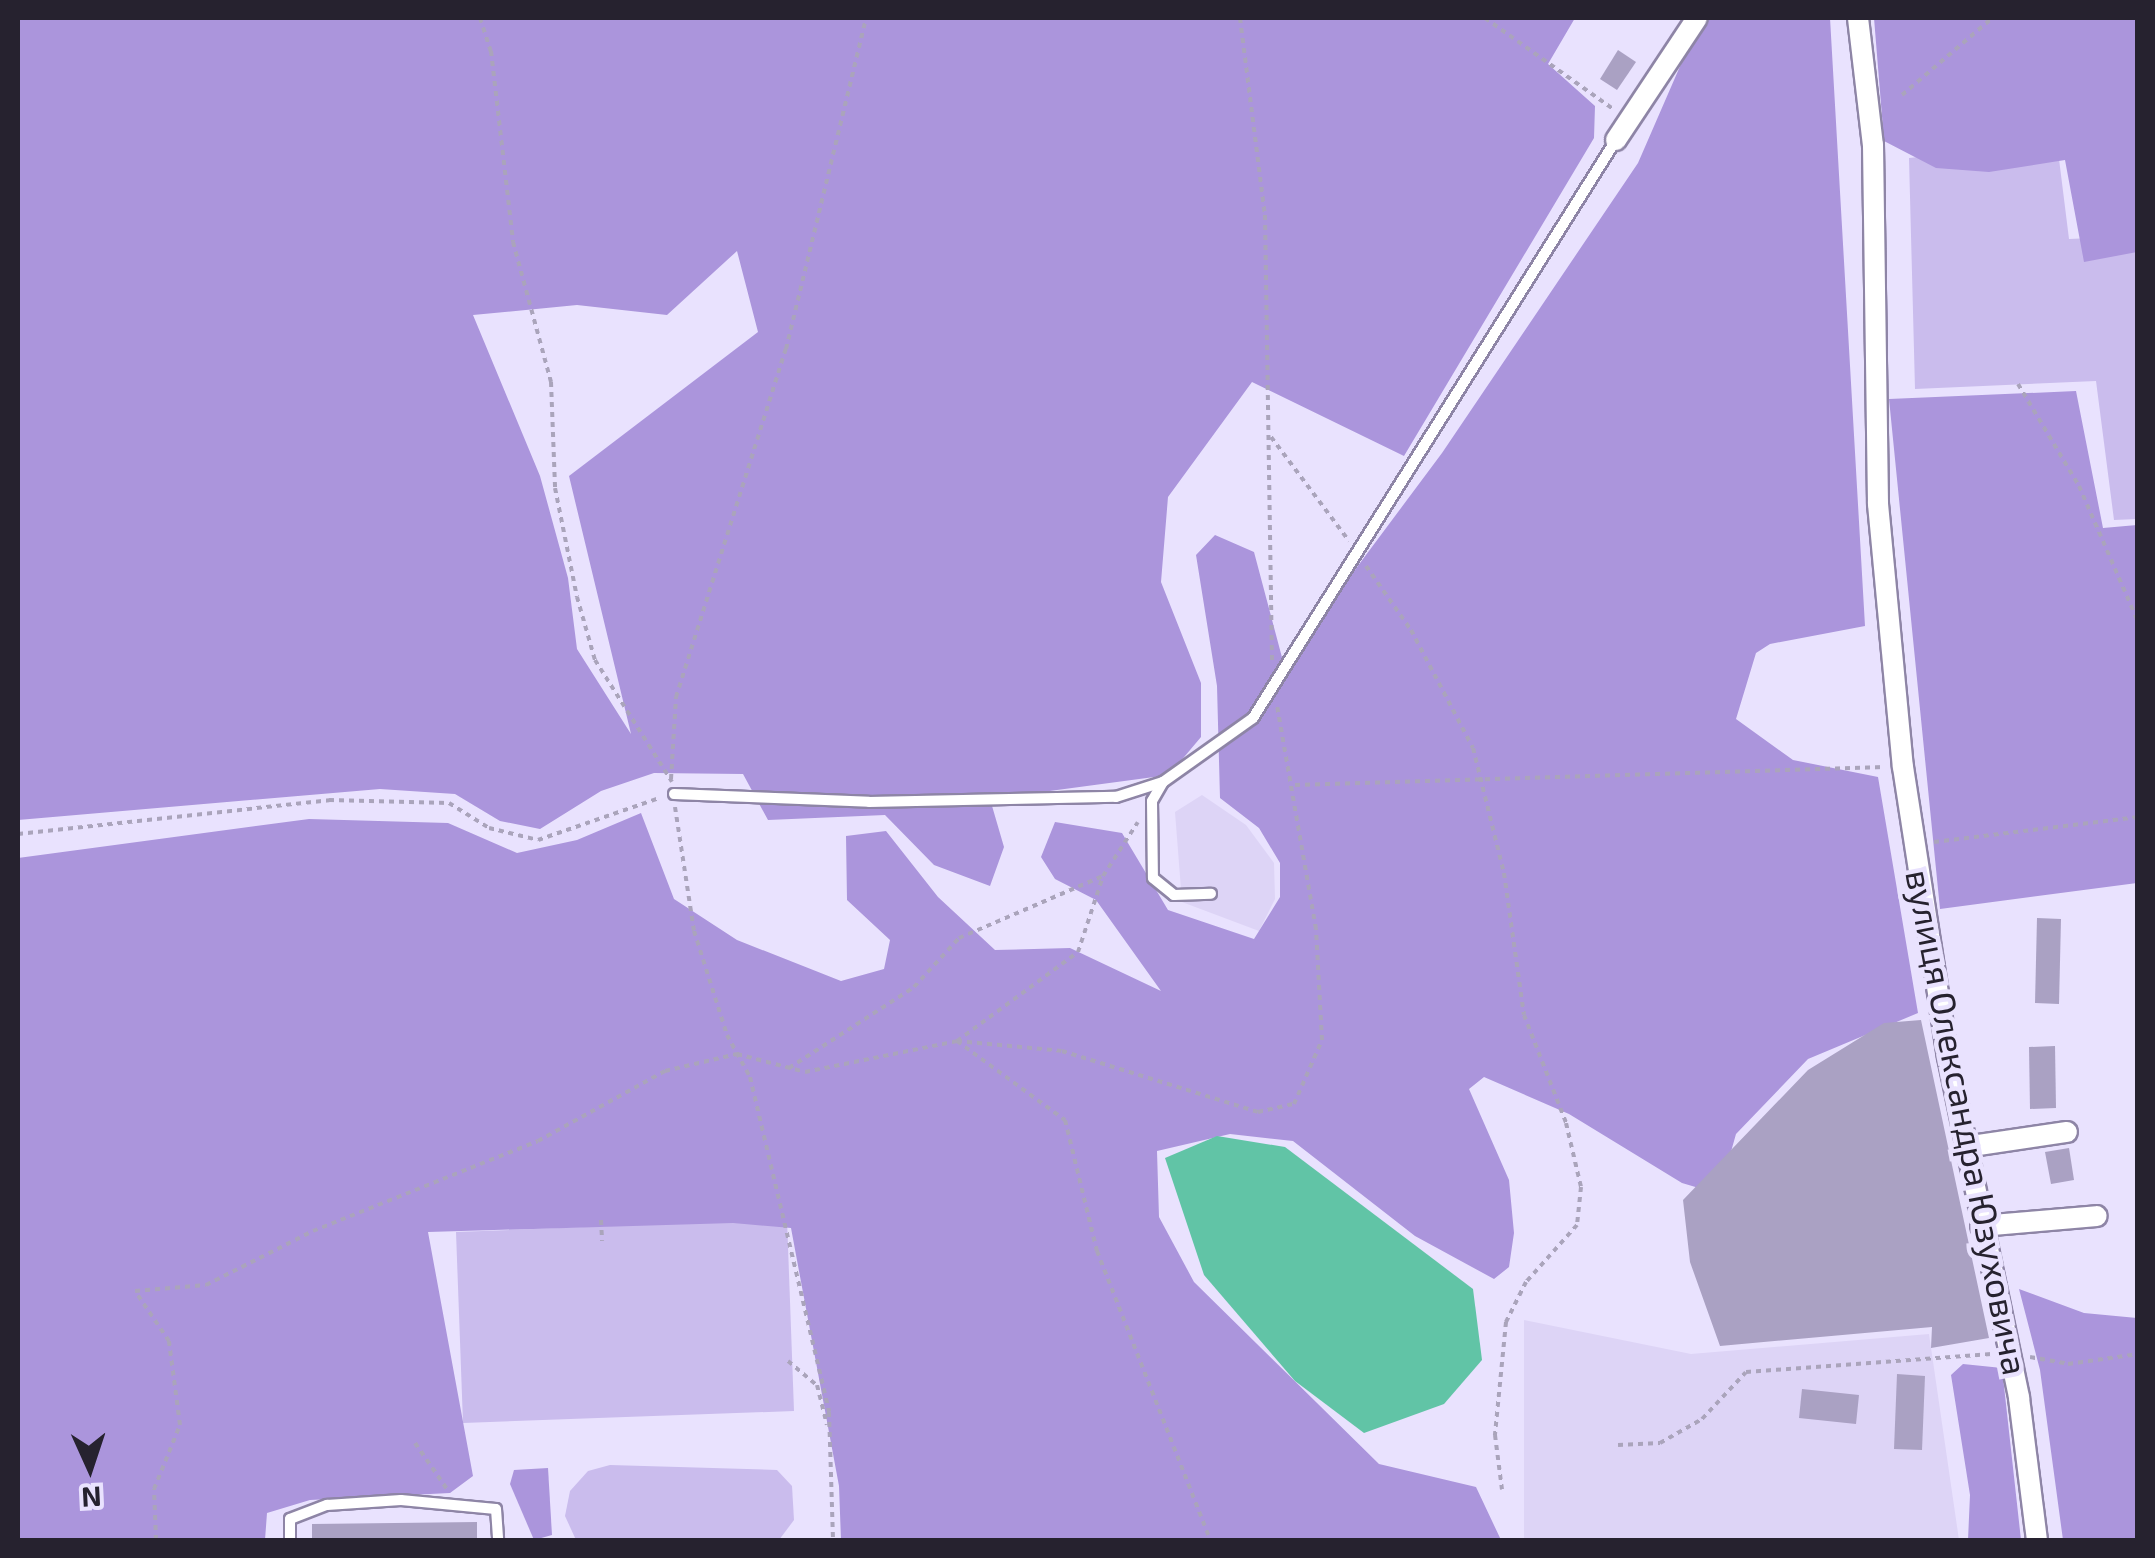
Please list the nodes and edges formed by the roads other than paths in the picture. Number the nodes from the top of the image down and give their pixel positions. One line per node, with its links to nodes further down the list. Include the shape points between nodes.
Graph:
1 (1697, 18): 3 (street)
2 (1858, 18): 8 (street, вулиця Олександра Юзуховича, via 1873,145 1888,644)
3 (1616, 140): 4 (lane, via 1253,718)
4 (1163, 782): 5 (lane, via 1116,797 869,802); 6 (lane, via 1152,802 1154,878 1174,895)
5 (674, 794)
6 (1211, 894)
7 (2067, 1132): 8 (street)
8 (1966, 1148): 10 (street, вулиця Олександра Юзуховича)
9 (2097, 1216): 10 (street)
10 (1981, 1226): 13 (street, вулиця Олександра Юзуховича, via 2011,1354)
11 (498, 1538): 12 (lane, via 496,1509 456,1501 327,1505 290,1519)
12 (290, 1540)
13 (2038, 1540)

